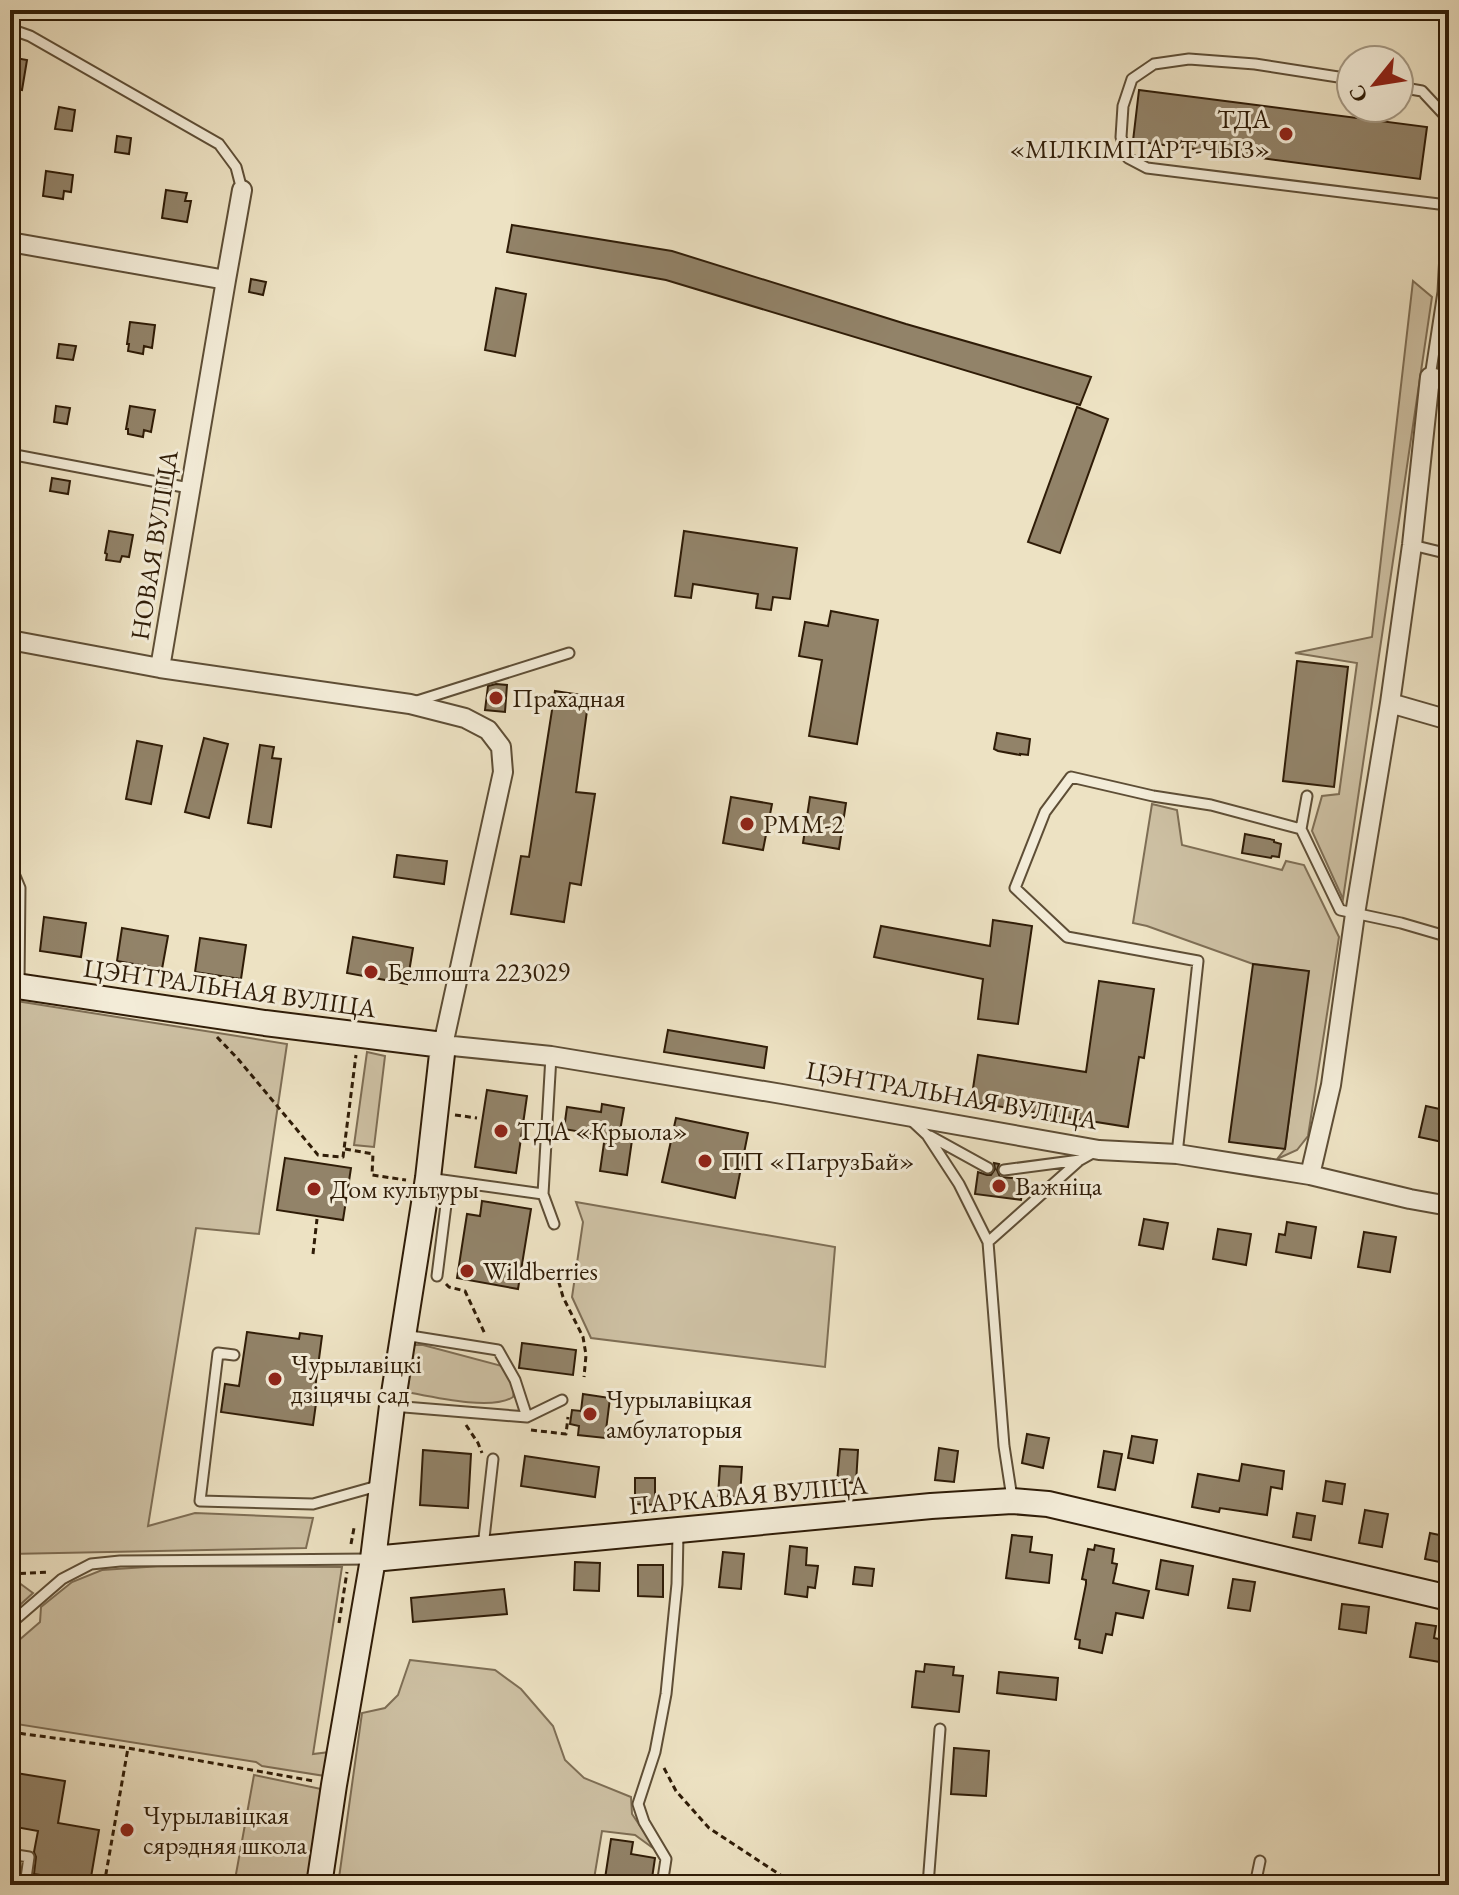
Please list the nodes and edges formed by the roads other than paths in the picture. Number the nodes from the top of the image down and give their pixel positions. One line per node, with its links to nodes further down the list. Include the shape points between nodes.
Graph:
1 (1441, 10): 2 (lane)
2 (1449, 17)
3 (10, 29): 8 (lane, via 219,144 236,167)
4 (1335, 76): 9 (lane, via 1189,59 1154,64 1132,79 1123,106 1121,137 1128,158 1147,168)
5 (1415, 90): 6 (lane)
6 (1449, 120)
7 (1449, 179): 9 (lane)
8 (242, 190): 12 (street, НОВАЯ ВУЛІЦА)
9 (1447, 205): 13 (lane)
10 (10, 242): 12 (street)
11 (1449, 269): 13 (lane)
12 (226, 280): 17 (street, НОВАЯ ВУЛІЦА)
13 (1443, 292): 14 (lane)
14 (1430, 377): 15 (street); 18 (street)
15 (1449, 382)
16 (10, 454): 17 (lane)
17 (189, 488): 22 (street, НОВАЯ ВУЛІЦА)
18 (1412, 545): 19 (lane); 23 (street)
19 (1449, 554)
20 (10, 640): 22 (street, НОВАЯ ВУЛІЦА)
21 (569, 653): 24 (lane)
22 (160, 668): 24 (street)
23 (1390, 703): 25 (street); 29 (street)
24 (410, 704): 32 (street, via 465,718 488,730 501,747 503,772)
25 (1449, 720)
26 (1307, 796): 27 (lane)
27 (1301, 829): 29 (lane, via 1340,910); 37 (lane, via 1071,777 1045,812 1015,888 1067,937 1198,961)
28 (10, 864): 31 (lane, via 20,888)
29 (1355, 914): 30 (lane); 41 (street, via 1331,1085)
30 (1449, 937)
31 (15, 986): 32 (street, ЦЭНТРАЛЬНАЯ ВУЛІЦА)
32 (443, 1045): 33 (street, ЦЭНТРАЛЬНАЯ ВУЛІЦА); 42 (street)
33 (551, 1056): 34 (street, ЦЭНТРАЛЬНАЯ ВУЛІЦА); 43 (lane)
34 (906, 1117): 35 (lane); 36 (street, ЦЭНТРАЛЬНАЯ ВУЛІЦА)
35 (927, 1135): 39 (lane); 46 (lane)
36 (1099, 1150): 37 (street, ЦЭНТРАЛЬНАЯ ВУЛІЦА); 38 (lane)
37 (1177, 1154): 41 (street, ЦЭНТРАЛЬНАЯ ВУЛІЦА)
38 (1080, 1160): 40 (lane); 46 (lane)
39 (988, 1168)
40 (1004, 1170)
41 (1310, 1175): 44 (street, ЦЭНТРАЛЬНАЯ ВУЛІЦА)
42 (430, 1180): 43 (lane); 47 (lane); 48 (street)
43 (543, 1194): 45 (lane)
44 (1449, 1206)
45 (554, 1224)
46 (988, 1242): 55 (lane)
47 (437, 1276)
48 (403, 1335): 51 (street); 52 (lane, via 498,1350)
49 (234, 1355): 54 (lane, via 218,1353 200,1501 313,1504)
50 (562, 1400): 52 (lane)
51 (392, 1406): 52 (lane); 54 (street)
52 (527, 1417)
53 (488, 1457): 57 (lane)
54 (371, 1488): 58 (street)
55 (1012, 1501): 56 (street, ПАРКАВАЯ ВУЛІЦА); 59 (street, ПАРКАВАЯ ВУЛІЦА, via 1048,1504)
56 (678, 1530): 57 (street, ПАРКАВАЯ ВУЛІЦА); 66 (lane, via 666,1694 638,1804 666,1859)
57 (483, 1547): 58 (street, ПАРКАВАЯ ВУЛІЦА)
58 (373, 1559): 60 (lane, via 91,1564 62,1579); 65 (street)
59 (1449, 1598)
60 (10, 1624)
61 (940, 1729): 67 (lane)
62 (10, 1854): 64 (lane, via 29,1857)
63 (1260, 1861): 68 (lane)
64 (25, 1885)
65 (319, 1885)
66 (662, 1885)
67 (928, 1885)
68 (1255, 1885)

